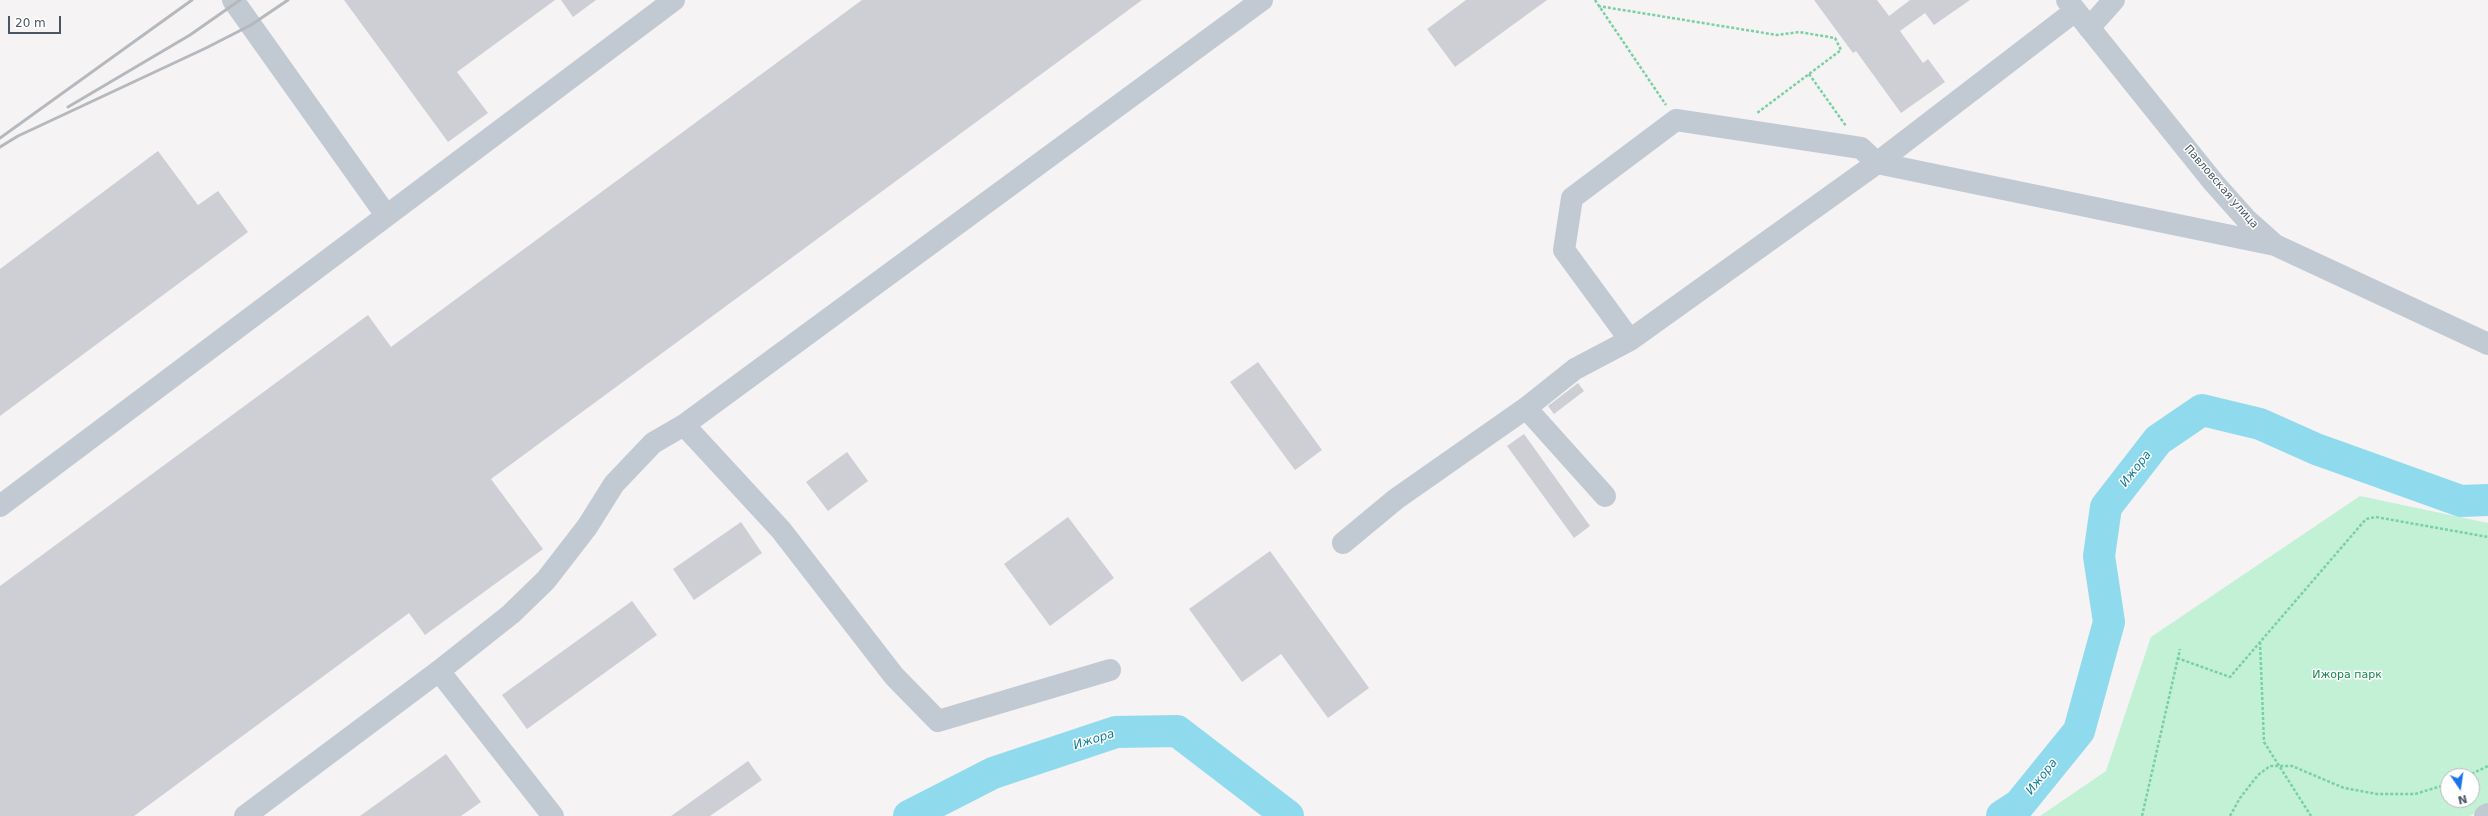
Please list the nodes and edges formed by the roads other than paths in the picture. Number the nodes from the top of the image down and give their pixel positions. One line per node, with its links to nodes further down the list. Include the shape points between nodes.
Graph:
1 (233, 0): 8 (street)
2 (674, 0): 8 (street)
3 (1262, 0): 13 (street)
4 (2114, 0): 6 (street)
5 (2071, 5): 6 (street, Павловская улица); 7 (street)
6 (2089, 28): 9 (street, Павловская улица, via 2214,183 2247,220)
7 (1877, 163): 9 (street); 10 (street); 10 (street, via 1861,148 1676,120 1572,198 1564,250)
8 (386, 215): 15 (street)
9 (2275, 245): 11 (street, Павловская улица)
10 (1630, 340): 12 (street, via 1575,369)
11 (2488, 344)
12 (1526, 408): 14 (street); 16 (street, via 1396,499)
13 (684, 425): 17 (street, via 781,530 894,676 938,721); 18 (street, via 652,443 614,484 587,527 546,580 511,614)
14 (1605, 496)
15 (1, 502)
16 (1343, 543)
17 (1110, 670)
18 (439, 671): 20 (street); 21 (street)
19 (2488, 814): 22 (street)
20 (245, 816)
21 (553, 816)
22 (2485, 816)

